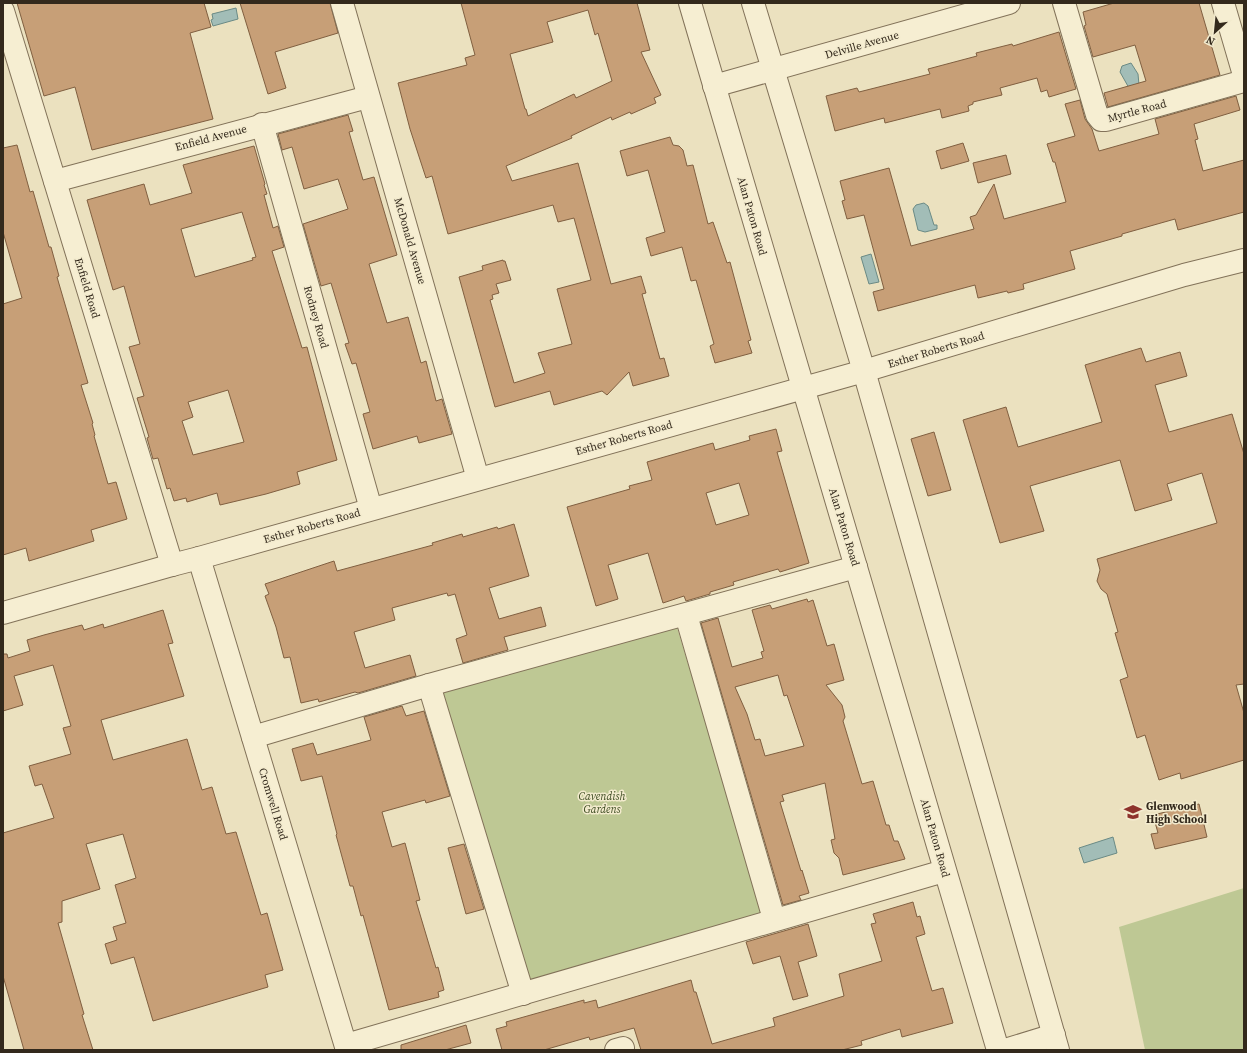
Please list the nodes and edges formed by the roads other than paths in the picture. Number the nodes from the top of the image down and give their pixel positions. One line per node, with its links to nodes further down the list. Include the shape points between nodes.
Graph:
1 (342, 3): 12 (street, McDonald Avenue)
2 (753, 3): 8 (street)
3 (1009, 3): 8 (street, Delville Avenue)
4 (1064, 3): 10 (street, Myrtle Road, via 1097,115 1101,120)
5 (1223, 3): 9 (street)
6 (694, 4): 11 (street, Alan Paton Road)
7 (3, 11): 14 (street, Enfield Road)
8 (773, 70): 11 (street, Delville Avenue); 16 (street)
9 (1244, 75)
10 (1244, 81)
11 (714, 86): 17 (street, Alan Paton Road)
12 (368, 96): 13 (street, Enfield Avenue); 18 (street, McDonald Avenue)
13 (262, 124): 14 (street, Enfield Avenue); 19 (street, Rodney Road)
14 (54, 181): 21 (street, Enfield Road)
15 (1244, 260): 16 (street, Esther Roberts Road, via 1184,275)
16 (864, 371): 17 (street, Esther Roberts Road); 30 (street)
17 (802, 388): 18 (street, Esther Roberts Road); 22 (street, Alan Paton Road)
18 (478, 478): 19 (street, Esther Roberts Road)
19 (371, 509): 20 (street, Esther Roberts Road)
20 (199, 558): 21 (street, Esther Roberts Road); 26 (street, Cromwell Road)
21 (172, 565): 23 (street, Esther Roberts Road)
22 (856, 567): 24 (street); 27 (street, Alan Paton Road)
23 (3, 613)
24 (686, 615): 25 (street); 28 (street)
25 (429, 685): 26 (street); 29 (street)
26 (253, 737): 31 (street, Cromwell Road)
27 (944, 871): 28 (street); 32 (street, Alan Paton Road)
28 (774, 919): 29 (street)
29 (522, 994): 31 (street)
30 (1056, 1043): 33 (street)
31 (346, 1048)
32 (998, 1050)
33 (1005, 1050)

